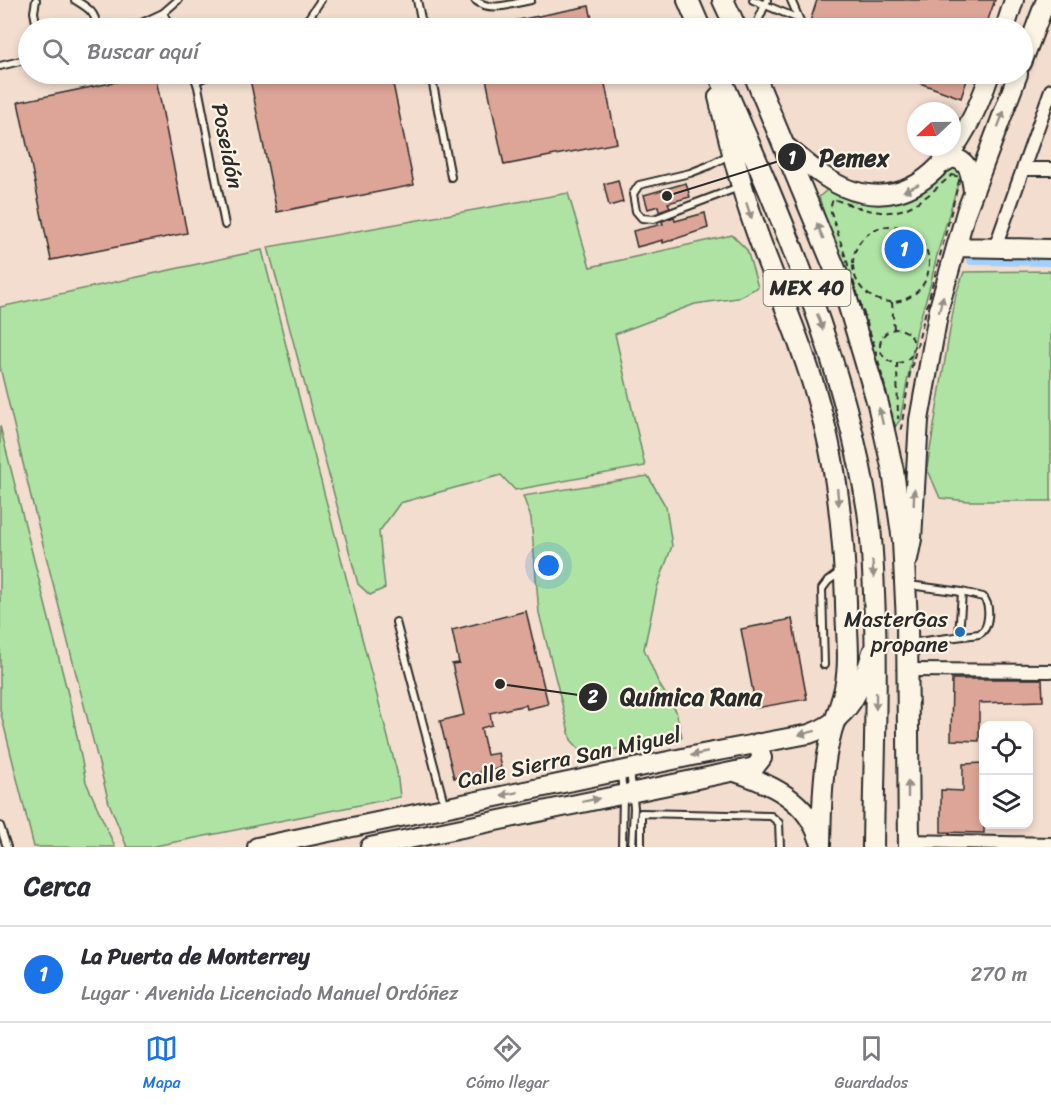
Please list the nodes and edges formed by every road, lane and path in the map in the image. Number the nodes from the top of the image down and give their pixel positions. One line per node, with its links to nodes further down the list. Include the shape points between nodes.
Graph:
1 (36, 0): 16 (lane)
2 (75, 0): 17 (lane, via 90,9)
3 (178, 0): 15 (lane)
4 (321, 0): 20 (lane)
5 (417, 0): 21 (lane)
6 (475, 0): 7 (lane, via 491,8)
7 (531, 0)
8 (688, 0): 22 (main road)
9 (709, 0): 23 (main road)
10 (723, 0): 24 (main road)
11 (791, 0): 27 (lane)
12 (1014, 0): 28 (street)
13 (1047, 0): 29 (street)
14 (761, 2): 25 (lane); 26 (lane)
15 (163, 13): 18 (lane); 19 (lane)
16 (35, 18)
17 (95, 18)
18 (152, 18)
19 (166, 18)
20 (309, 18)
21 (421, 18)
22 (695, 18)
23 (717, 18)
24 (731, 18)
25 (760, 18)
26 (797, 18)
27 (799, 18)
28 (1008, 18)
29 (1033, 37)
30 (18, 62): 31 (lane)
31 (0, 66)
32 (197, 84): 50 (lane, Poseidón)
33 (433, 84): 47 (lane)
34 (715, 84): 43 (main road)
35 (723, 84): 59 (main road, MEX 40, one-way to 59, via 828,346)
36 (748, 84): 41 (main road)
37 (758, 84): 41 (main road, MEX 40)
38 (985, 84): 44 (street, via 962,135)
39 (1014, 84): 49 (street, one-way to 39)
40 (1051, 90): 45 (street)
41 (774, 122): 42 (main road, MEX 40)
42 (783, 144): 44 (street, one-way to 42, via 911,189 874,195 834,182); 61 (main road, MEX 40, one-way to 42, via 900,514 878,404 841,283)
43 (732, 154): 48 (main road); 48 (lane, via 690,173 639,185 633,194 636,211 642,218 654,219)
44 (940, 165): 49 (street, via 952,158 962,160 969,170)
45 (1024, 169): 46 (street); 52 (street)
46 (1051, 169)
47 (451, 177)
48 (742, 186): 57 (main road, one-way to 57)
49 (973, 191): 51 (street)
50 (225, 225)
51 (956, 247): 52 (street); 61 (street, one-way to 51, via 912,539 919,420 938,316)
52 (995, 248): 53 (street)
53 (1051, 249)
54 (892, 302): 54 (path, via 882,301 861,287 854,264 856,251 866,236 882,227 894,226 907,229 925,246 929,271 917,292); 55 (path)
55 (894, 330): 56 (path, via 882,339 880,350 886,359); 56 (path, via 905,331 914,345 911,355)
56 (897, 363): 58 (path)
57 (807, 366): 59 (main road); 60 (main road, one-way to 60, via 834,470)
58 (898, 428): 58 (path, via 830,209 832,199 872,211 896,212 917,203 952,175 960,177 910,373 901,429)
59 (868, 511): 65 (main road, MEX 40, one-way to 65)
60 (844, 569): 67 (lane, via 822,589); 70 (main road, via 847,678)
61 (905, 580): 62 (lane); 66 (main road, MEX 40)
62 (962, 592): 64 (lane); 64 (lane, via 985,599 988,605 986,628 979,634)
63 (396, 622): 75 (lane)
64 (959, 636): 66 (lane)
65 (877, 642): 70 (street, Calle Sierra San Miguel, via 860,689); 87 (main road, MEX 40, one-way to 87)
66 (907, 643): 68 (main road, MEX 40)
67 (824, 665)
68 (907, 670): 69 (street); 77 (main road, MEX 40, one-way to 68)
69 (1051, 671)
70 (837, 719): 71 (street, Calle Sierra San Miguel, one-way to 71, via 809,734); 79 (street, via 829,739)
71 (757, 743): 72 (street, Calle Sierra San Miguel, one-way to 72); 73 (street, Calle Sierra San Miguel, via 760,763)
72 (625, 770): 74 (lane); 74 (lane); 75 (street, Calle Sierra San Miguel, one-way to 75)
73 (733, 771): 74 (street, Calle Sierra San Miguel); 79 (street, via 778,788 793,800 815,828)
74 (628, 793): 82 (street, Calle Sierra San Miguel, one-way to 74); 83 (lane); 84 (lane)
75 (446, 807): 81 (street, Calle Sierra San Miguel)
76 (0, 826): 80 (lane)
77 (909, 844): 78 (street)
78 (1051, 844)
79 (821, 846)
80 (7, 847)
81 (257, 847)
82 (370, 847)
83 (622, 847)
84 (632, 847)
85 (641, 847): 86 (lane, via 641,813 771,816 779,822)
86 (780, 847)
87 (873, 847)

